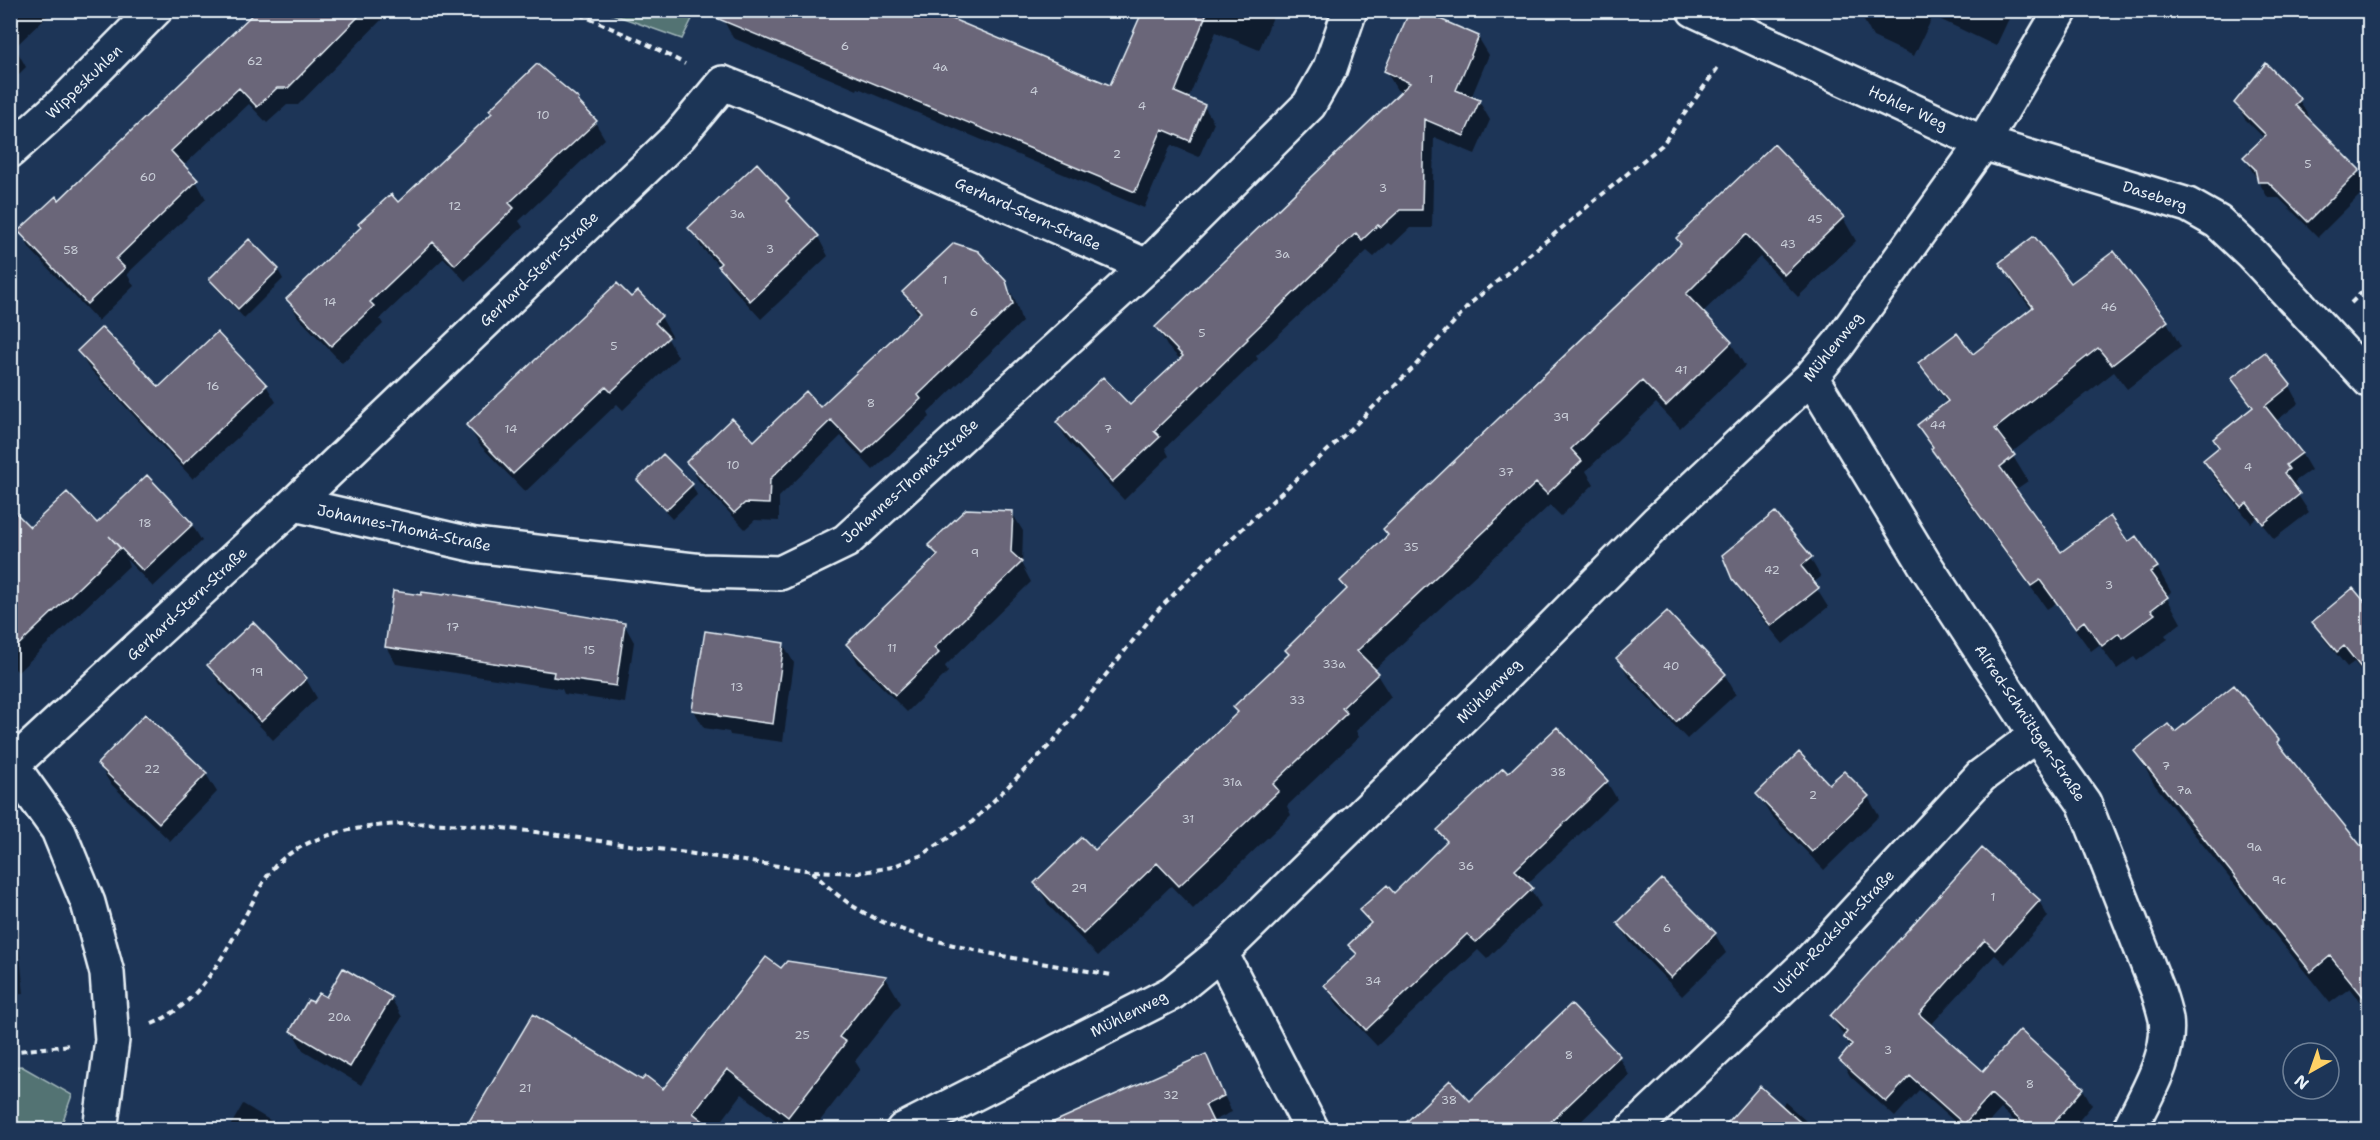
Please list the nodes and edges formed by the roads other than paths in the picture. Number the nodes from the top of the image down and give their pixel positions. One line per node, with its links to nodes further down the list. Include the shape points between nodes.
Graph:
1 (155, 10): 6 (street, Wippeskuhlen)
2 (1350, 10): 7 (street, Johannes-Thomä-Straße, via 1330,68 1309,105)
3 (1694, 10): 5 (street, Hohler Weg)
4 (2061, 10): 5 (street)
5 (1983, 143): 8 (street, Mühlenweg); 9 (street, Daseberg, via 2188,205 2218,222)
6 (10, 151)
7 (1147, 266): 10 (street, Johannes-Thomä-Straße, via 846,541 780,573 702,571 475,545); 10 (street, Gerhard-Stern-Straße, via 723,83 679,136)
8 (1811, 377): 11 (street, Alfred-Schnüttgen-Straße, via 1924,563); 13 (street, Mühlenweg, via 1658,521)
9 (2370, 381)
10 (294, 504): 12 (street, Gerhard-Stern-Straße)
11 (2036, 735): 17 (street, Ulrich-Rocksloh-Straße, via 1981,776 1812,959); 18 (street, Alfred-Schnüttgen-Straße, via 2084,803 2166,1019 2166,1043 2158,1068)
12 (12, 766): 14 (street, via 58,830 88,903 106,973 112,1040)
13 (1221, 953): 15 (street, Mühlenweg, via 1172,993); 16 (street)
14 (100, 1130)
15 (903, 1130)
16 (1312, 1130)
17 (1632, 1130)
18 (2129, 1130)

